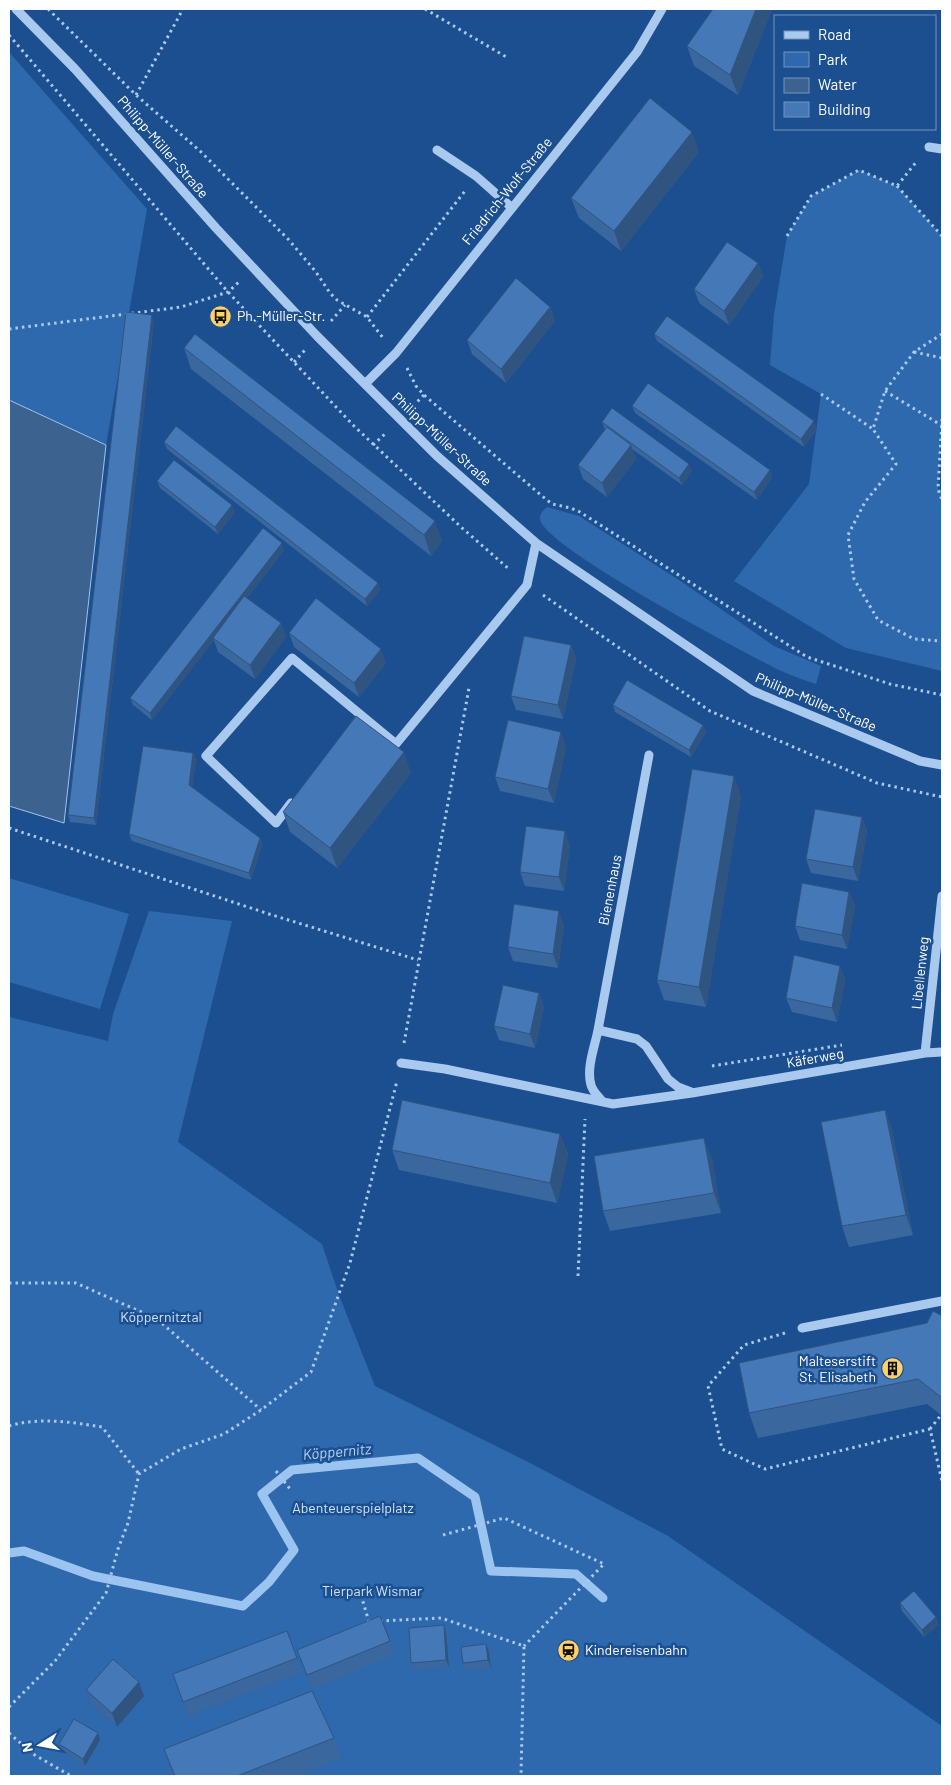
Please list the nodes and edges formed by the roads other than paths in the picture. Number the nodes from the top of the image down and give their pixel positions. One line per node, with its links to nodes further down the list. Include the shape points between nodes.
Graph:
1 (16, 9): 7 (street, Philipp-Müller-Straße, via 75,69 253,268)
2 (662, 9): 6 (street, Friedrich-Wolf-Straße, via 637,52)
3 (929, 147): 4 (street)
4 (942, 149)
5 (437, 150): 6 (street, via 476,176)
6 (511, 207): 7 (street, Friedrich-Wolf-Straße, via 396,353)
7 (365, 384): 8 (street, Philipp-Müller-Straße, via 437,456)
8 (536, 543): 9 (street, via 527,585 396,744); 12 (street, Philipp-Müller-Straße, via 753,691 920,761)
9 (360, 715): 10 (street); 13 (street, via 292,658 206,756 276,823)
10 (354, 723)
11 (649, 755): 15 (street, Bienenhaus)
12 (942, 765)
13 (300, 792)
14 (942, 896): 17 (street, Libellenweg)
15 (598, 1030): 19 (street, via 637,1039 646,1046 668,1079); 20 (street, via 590,1073 595,1094)
16 (942, 1052): 17 (street, Käferweg)
17 (925, 1053): 19 (street, Käferweg)
18 (401, 1063): 20 (street, Käferweg)
19 (692, 1093): 20 (street, Käferweg, via 622,1104)
20 (603, 1101)
21 (942, 1301): 22 (street)
22 (802, 1328)

